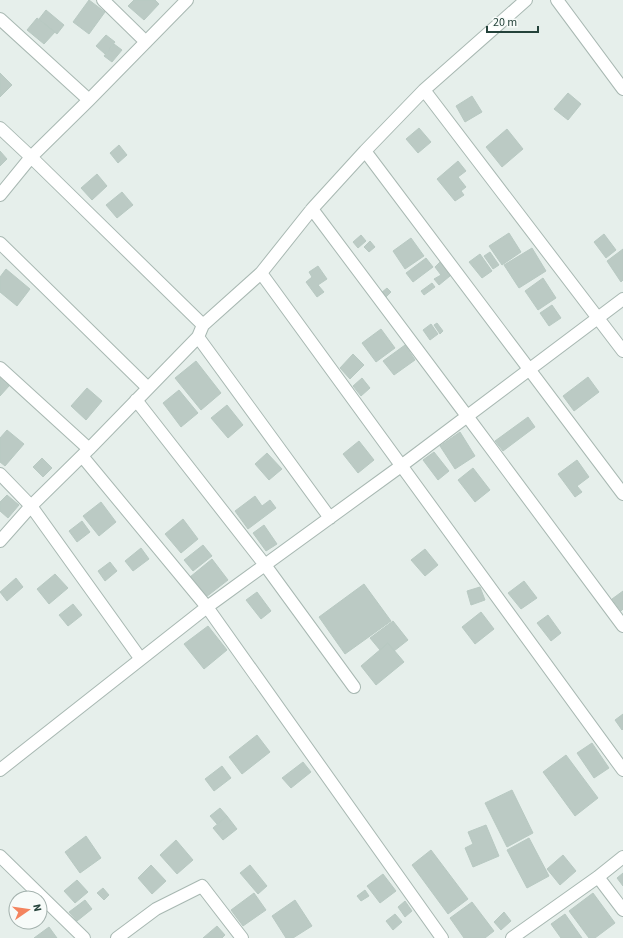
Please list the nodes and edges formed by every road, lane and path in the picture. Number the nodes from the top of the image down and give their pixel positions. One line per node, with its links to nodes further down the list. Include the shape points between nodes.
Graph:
1 (103, 0): 6 (street)
2 (187, 0): 6 (street)
3 (526, 0): 8 (street)
4 (557, 0): 7 (street)
5 (0, 19): 9 (street)
6 (146, 42): 9 (street)
7 (623, 89)
8 (424, 90): 11 (street); 18 (street)
9 (89, 100): 12 (street)
10 (0, 128): 12 (street)
11 (365, 151): 14 (street); 23 (street)
12 (31, 156): 13 (street); 19 (street)
13 (0, 194)
14 (312, 209): 16 (street); 26 (street)
15 (0, 243): 24 (street)
16 (261, 273): 19 (street); 28 (street)
17 (623, 299): 18 (street)
18 (598, 318): 21 (street); 23 (street)
19 (202, 325): 20 (street)
20 (198, 337): 24 (street); 32 (street)
21 (623, 351)
22 (0, 368): 27 (street)
23 (530, 369): 26 (street); 30 (street)
24 (148, 388): 25 (street)
25 (136, 400): 27 (street); 34 (street)
26 (467, 416): 28 (street); 36 (street)
27 (85, 452): 31 (street); 35 (street)
28 (401, 466): 32 (street); 40 (street)
29 (0, 474): 31 (street)
30 (623, 494)
31 (31, 506): 33 (street); 37 (street)
32 (330, 518): 34 (street)
33 (0, 541)
34 (265, 565): 35 (street); 38 (street)
35 (207, 607): 37 (street); 48 (street)
36 (623, 626)
37 (140, 658): 39 (street)
38 (354, 687)
39 (0, 770)
40 (623, 770)
41 (0, 856): 45 (street)
42 (623, 857): 43 (street)
43 (598, 877): 44 (street); 49 (street)
44 (623, 910)
45 (84, 938)
46 (117, 938): 47 (street, via 156,909 202,886)
47 (242, 938)
48 (442, 938)
49 (512, 938)

